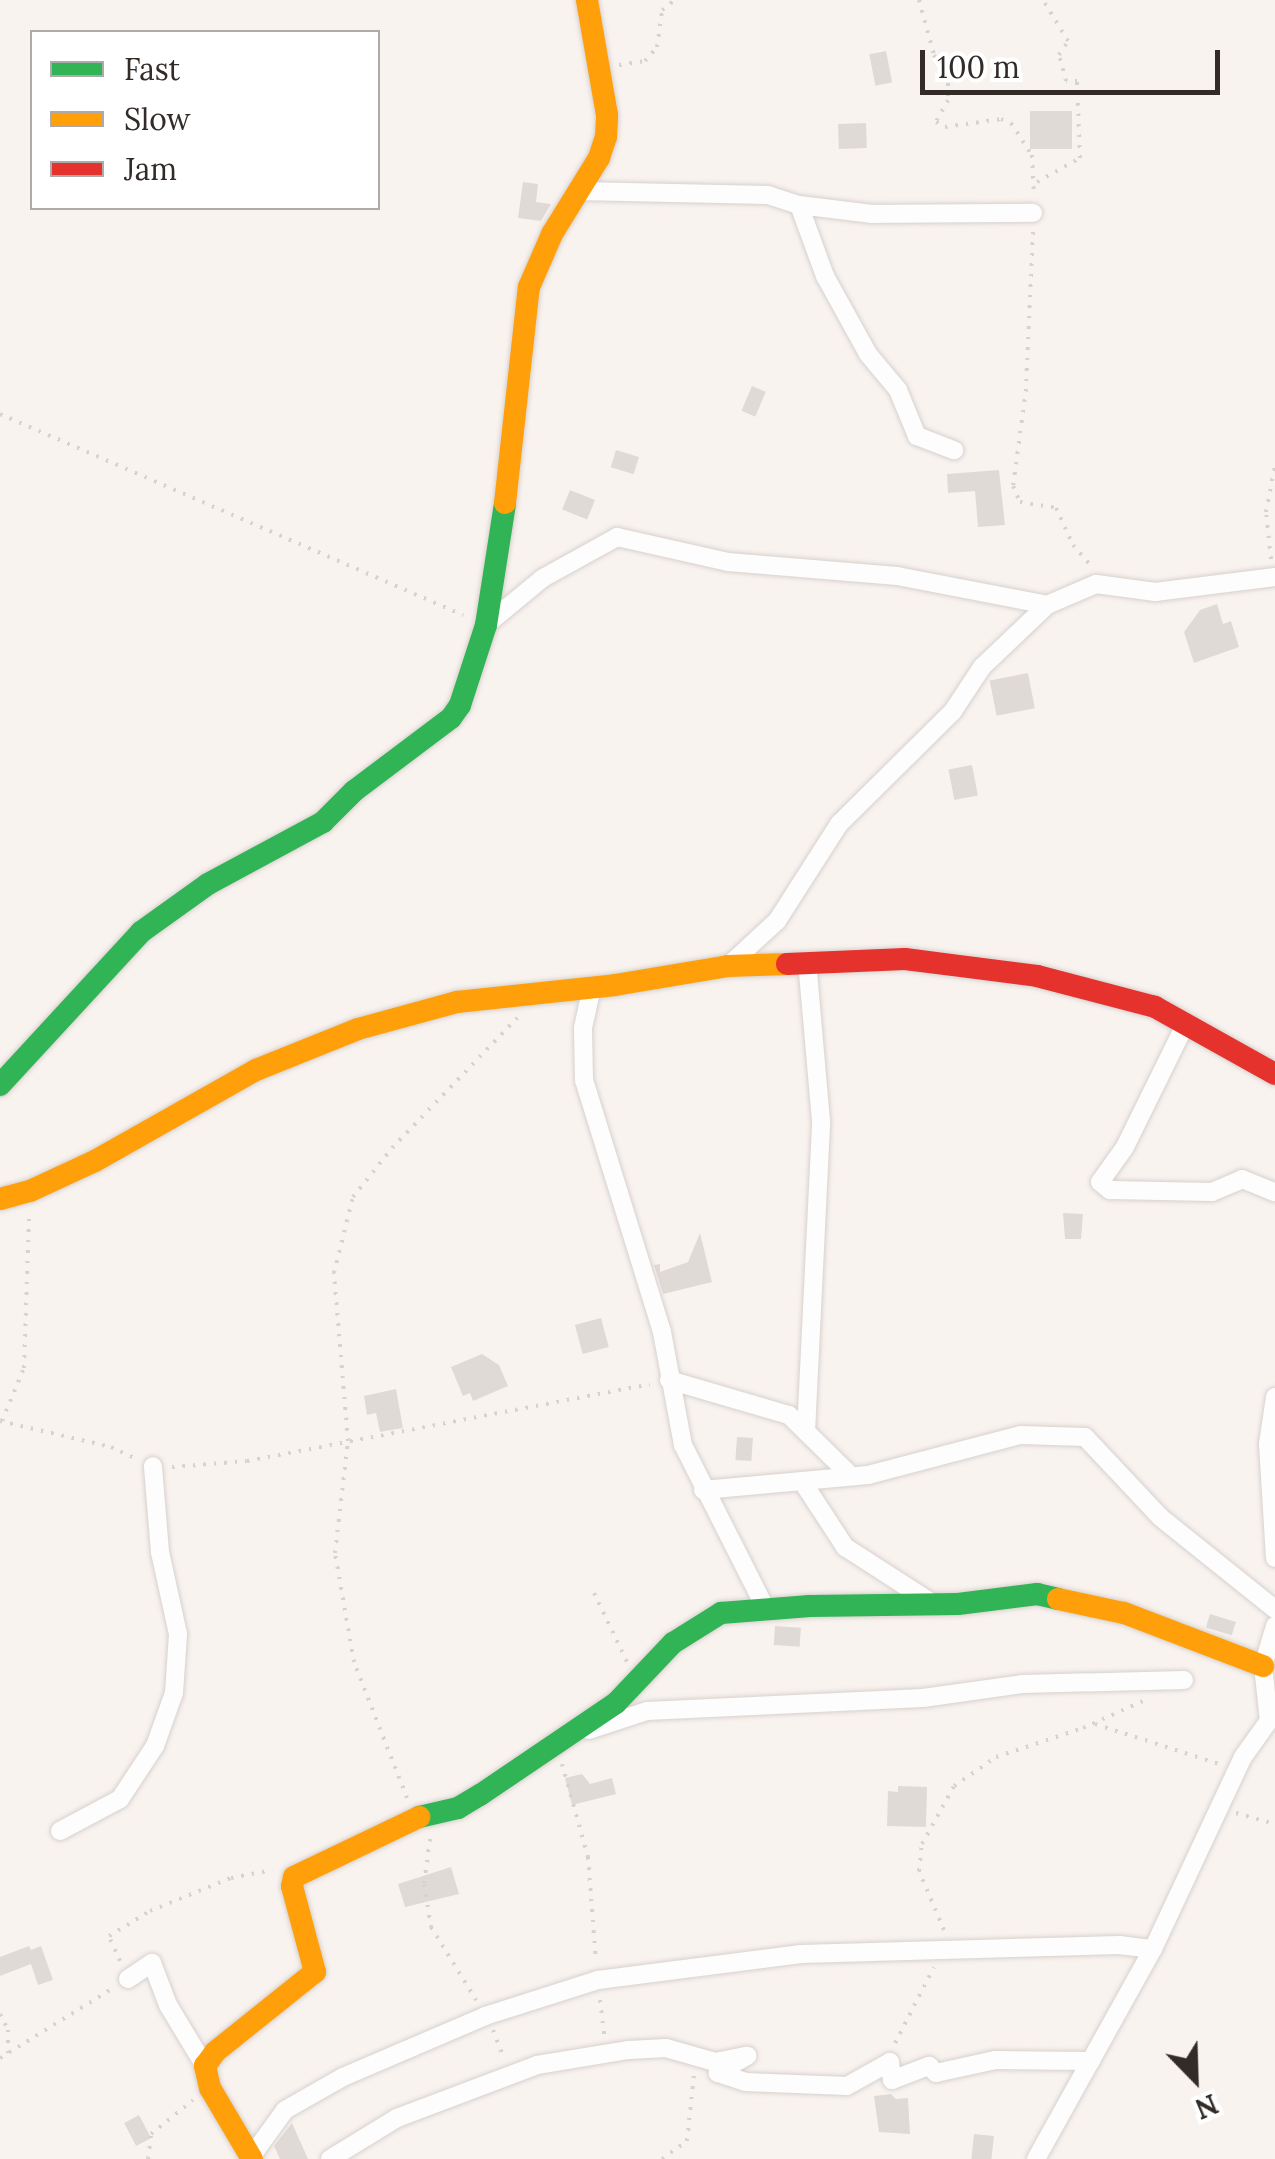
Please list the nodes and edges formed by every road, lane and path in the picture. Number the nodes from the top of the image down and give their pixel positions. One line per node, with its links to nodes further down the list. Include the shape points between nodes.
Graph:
1 (586, 0): 5 (street)
2 (675, 0): 5 (path, via 662,10 658,48 644,62)
3 (918, 0): 6 (path, via 948,83 936,122 1011,123 1032,156)
4 (1043, 0): 6 (path, via 1068,41 1059,55 1066,81 1078,80 1080,158)
5 (598, 69): 7 (street, via 606,137)
6 (1035, 182): 9 (path)
7 (578, 190): 8 (street, via 768,195); 17 (street, via 529,287)
8 (799, 205): 9 (street, via 872,214); 11 (street, via 825,276 868,354 898,390 917,436)
9 (1034, 213): 15 (path, via 1026,389 1013,486 1020,502 1056,508 1073,545)
10 (0, 414): 17 (path)
11 (954, 450)
12 (1275, 465): 13 (path)
13 (1274, 477): 14 (path, via 1267,546)
14 (1275, 575): 15 (street, via 1155,592)
15 (1110, 584): 16 (street, via 1079,588)
16 (1048, 605): 17 (street, via 897,576 728,562 617,538 543,578); 19 (street, via 982,667 954,711 839,824 777,920)
17 (486, 625): 24 (street, via 451,718 323,822 208,884 140,932)
18 (807, 962): 19 (street); 22 (street, via 904,960 1037,976 1107,991); 31 (street, via 821,1120)
19 (728, 966): 20 (street)
20 (592, 987): 21 (street); 28 (street, via 582,1028 584,1080 662,1332)
21 (542, 992): 25 (street, via 442,1006 358,1029 224,1085 95,1161); 32 (path, via 353,1196 334,1274)
22 (1186, 1023): 23 (street); 26 (street, via 1126,1147 1100,1182 1110,1190 1212,1192 1242,1180)
23 (1275, 1074)
24 (0, 1086)
25 (30, 1190): 27 (street); 30 (path, via 24,1368)
26 (1275, 1192)
27 (0, 1198)
28 (670, 1380): 31 (street, via 789,1415); 32 (path); 36 (street, via 683,1445)
29 (1275, 1397): 37 (street, via 1268,1470)
30 (1, 1421): 33 (path, via 110,1447)
31 (806, 1432): 34 (street)
32 (348, 1441): 33 (path, via 246,1460); 51 (path, via 335,1553 354,1662)
33 (153, 1466): 53 (street, via 160,1552 178,1634 174,1693 156,1746 120,1800)
34 (851, 1476): 35 (street); 41 (street, via 1021,1435 1085,1437 1160,1517)
35 (802, 1481): 36 (street); 39 (street, via 845,1548)
36 (703, 1490): 40 (street)
37 (1275, 1558)
38 (594, 1593): 44 (path)
39 (936, 1605): 40 (street); 43 (street, via 1059,1597 1124,1613)
40 (766, 1609): 44 (street, via 729,1611 700,1624)
41 (1275, 1609)
42 (1275, 1626): 43 (street)
43 (1263, 1666): 46 (street, via 1262,1696)
44 (635, 1680): 48 (street, via 616,1703)
45 (1184, 1680): 47 (path); 48 (street, via 1022,1684 922,1698 647,1710)
46 (1272, 1716): 49 (street)
47 (1094, 1724): 49 (path); 56 (path, via 996,1757 954,1786 922,1844 920,1871 944,1928)
48 (558, 1740): 51 (street, via 469,1802); 58 (path, via 588,1856)
49 (1238, 1769): 50 (street)
50 (1221, 1808): 52 (path); 55 (street)
51 (424, 1816): 54 (street); 60 (path, via 431,1927)
52 (1275, 1824)
53 (60, 1831)
54 (298, 1873): 57 (path, via 253,1871 231,1878 108,1936); 67 (street, via 292,1886 315,1972 215,2052)
55 (1153, 1949): 56 (street); 65 (street)
56 (940, 1952): 58 (street, via 801,1954); 66 (path, via 896,2034)
57 (128, 1980): 61 (path); 67 (street, via 152,1963)
58 (598, 1980): 60 (street); 62 (path)
59 (0, 2014): 61 (path)
60 (485, 2016): 68 (path); 69 (street, via 343,2077 285,2110)
61 (8, 2053): 63 (path)
62 (606, 2054): 64 (street, via 666,2048); 68 (street, via 538,2065)
63 (0, 2058)
64 (699, 2060): 66 (street, via 747,2056 718,2073 745,2082 847,2086); 72 (path, via 690,2082 687,2142)
65 (1092, 2060): 66 (street, via 995,2060 936,2073 929,2066 892,2080); 73 (street)
66 (890, 2062)
67 (208, 2077): 69 (street); 70 (path, via 151,2134)
68 (510, 2077): 71 (street, via 397,2118)
69 (250, 2158)
70 (148, 2159)
71 (330, 2159)
72 (662, 2159)
73 (1036, 2159)

